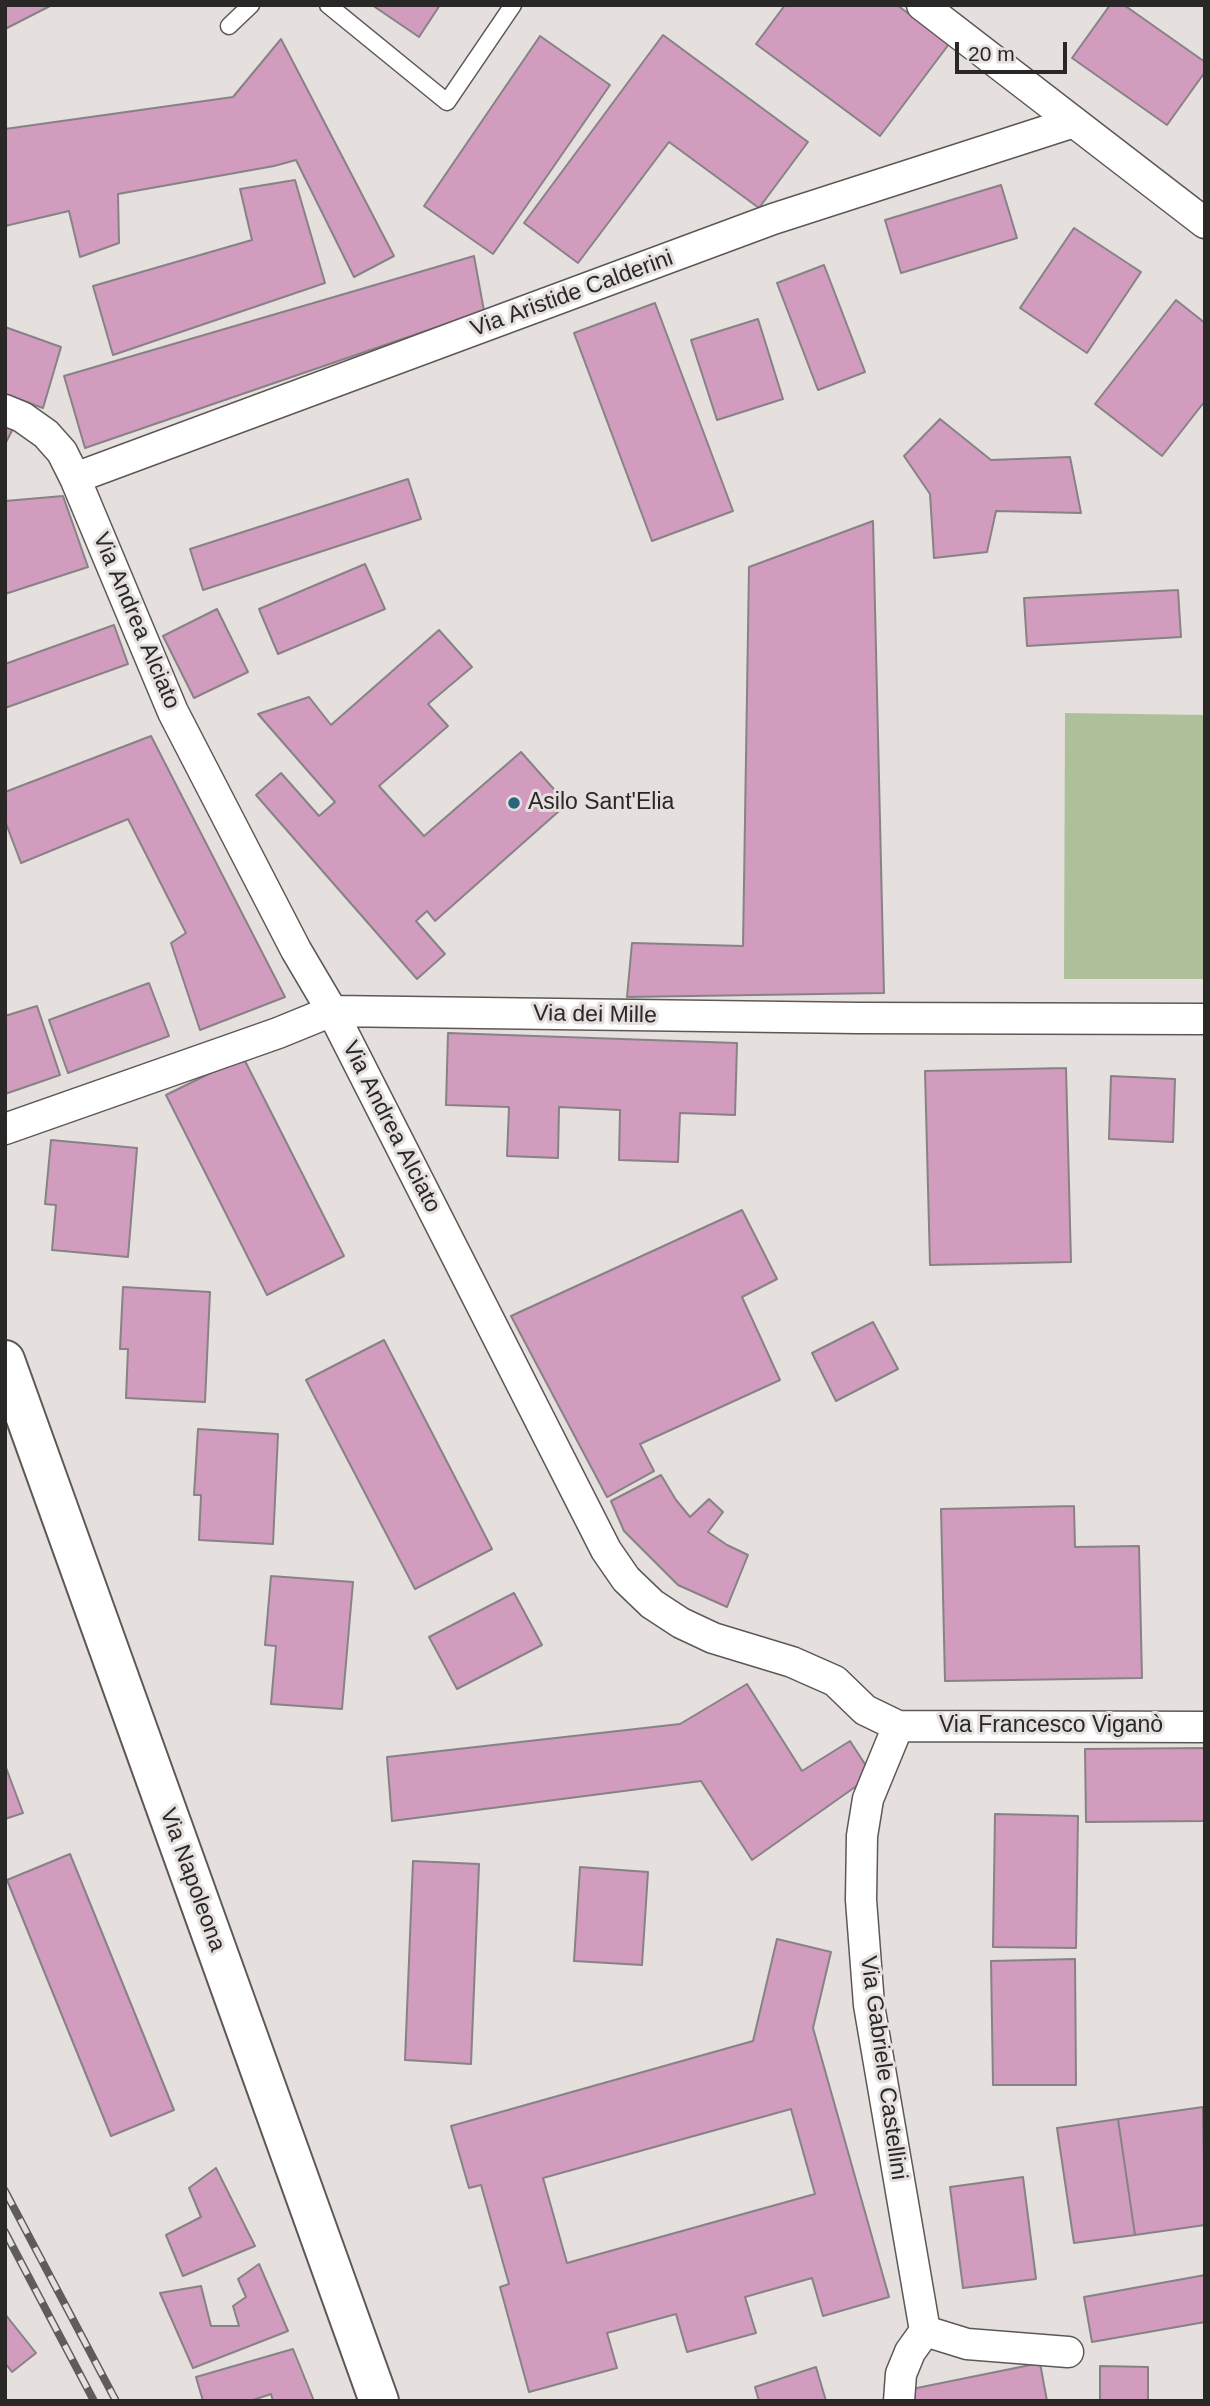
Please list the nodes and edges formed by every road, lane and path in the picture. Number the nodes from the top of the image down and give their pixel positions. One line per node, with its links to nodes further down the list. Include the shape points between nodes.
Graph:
1 (251, 5): 5 (lane)
2 (328, 5): 3 (lane, via 447,102)
3 (513, 5)
4 (922, 5): 6 (street)
5 (229, 26)
6 (1074, 122): 7 (street); 9 (street, Via Aristide Calderini, via 774,219)
7 (1205, 223)
8 (5, 410): 9 (street, Via Andrea Alciato, via 46,434)
9 (75, 478): 10 (street, Via Andrea Alciato, via 173,712)
10 (332, 1011): 11 (street, Via dei Mille); 12 (street, Via dei Mille); 14 (street, Via Andrea Alciato, via 606,1550 626,1579 681,1623 835,1681 865,1710)
11 (1205, 1019)
12 (5, 1129)
13 (5, 1360): 18 (main road, Via Napoleona)
14 (898, 1726): 15 (street, Via Francesco Viganò); 16 (street, Via Gabriele Castellini, via 868,1799 861,1900 869,2004)
15 (1205, 1727)
16 (925, 2330): 17 (street, via 967,2344); 19 (street, via 901,2374)
17 (1068, 2351)
18 (379, 2401)
19 (899, 2401)

